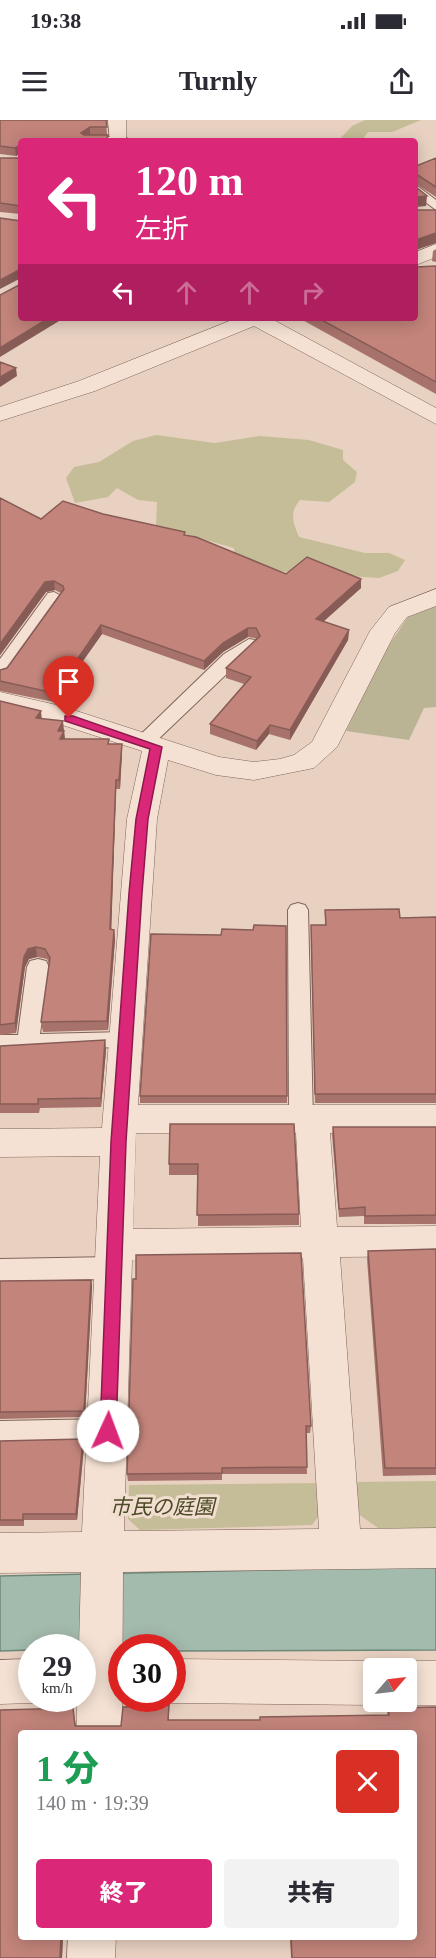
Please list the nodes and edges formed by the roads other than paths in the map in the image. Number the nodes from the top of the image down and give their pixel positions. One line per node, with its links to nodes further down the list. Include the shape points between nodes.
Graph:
1 (117, 120): 2 (street)
2 (118, 138)
3 (418, 191): 4 (lane)
4 (436, 206)
5 (436, 213): 6 (street)
6 (418, 214)
7 (436, 250): 8 (street)
8 (418, 259)
9 (248, 321): 11 (street, via 87,386)
10 (260, 321): 12 (street)
11 (0, 414)
12 (436, 417)
13 (54, 597): 16 (lane)
14 (436, 597): 18 (street, via 398,612 383,631 323,747 304,762 254,771 216,766)
15 (249, 644): 18 (lane, via 230,658)
16 (0, 672)
17 (0, 700): 18 (street, via 51,712)
18 (150, 745): 21 (street)
19 (298, 910): 24 (lane)
20 (38, 967): 22 (lane)
21 (126, 1041): 22 (lane); 26 (street)
22 (28, 1043): 23 (lane)
23 (0, 1044)
24 (306, 1119): 25 (street); 26 (street); 29 (street)
25 (436, 1119)
26 (119, 1131): 27 (street); 30 (street)
27 (0, 1143)
28 (436, 1241): 29 (street)
29 (321, 1243): 30 (street); 34 (street)
30 (114, 1256): 31 (lane); 32 (street)
31 (0, 1270)
32 (108, 1431): 33 (lane); 36 (street)
33 (0, 1433)
34 (341, 1548): 35 (street); 36 (street)
35 (436, 1548)
36 (102, 1550): 37 (street); 38 (street)
37 (0, 1553)
38 (101, 1680): 45 (street)
39 (186, 1681): 42 (street)
40 (0, 1682): 41 (street)
41 (18, 1682)
42 (363, 1683)
43 (417, 1683): 44 (street)
44 (436, 1683)
45 (99, 1730)
46 (92, 1940): 47 (street)
47 (91, 1958)

